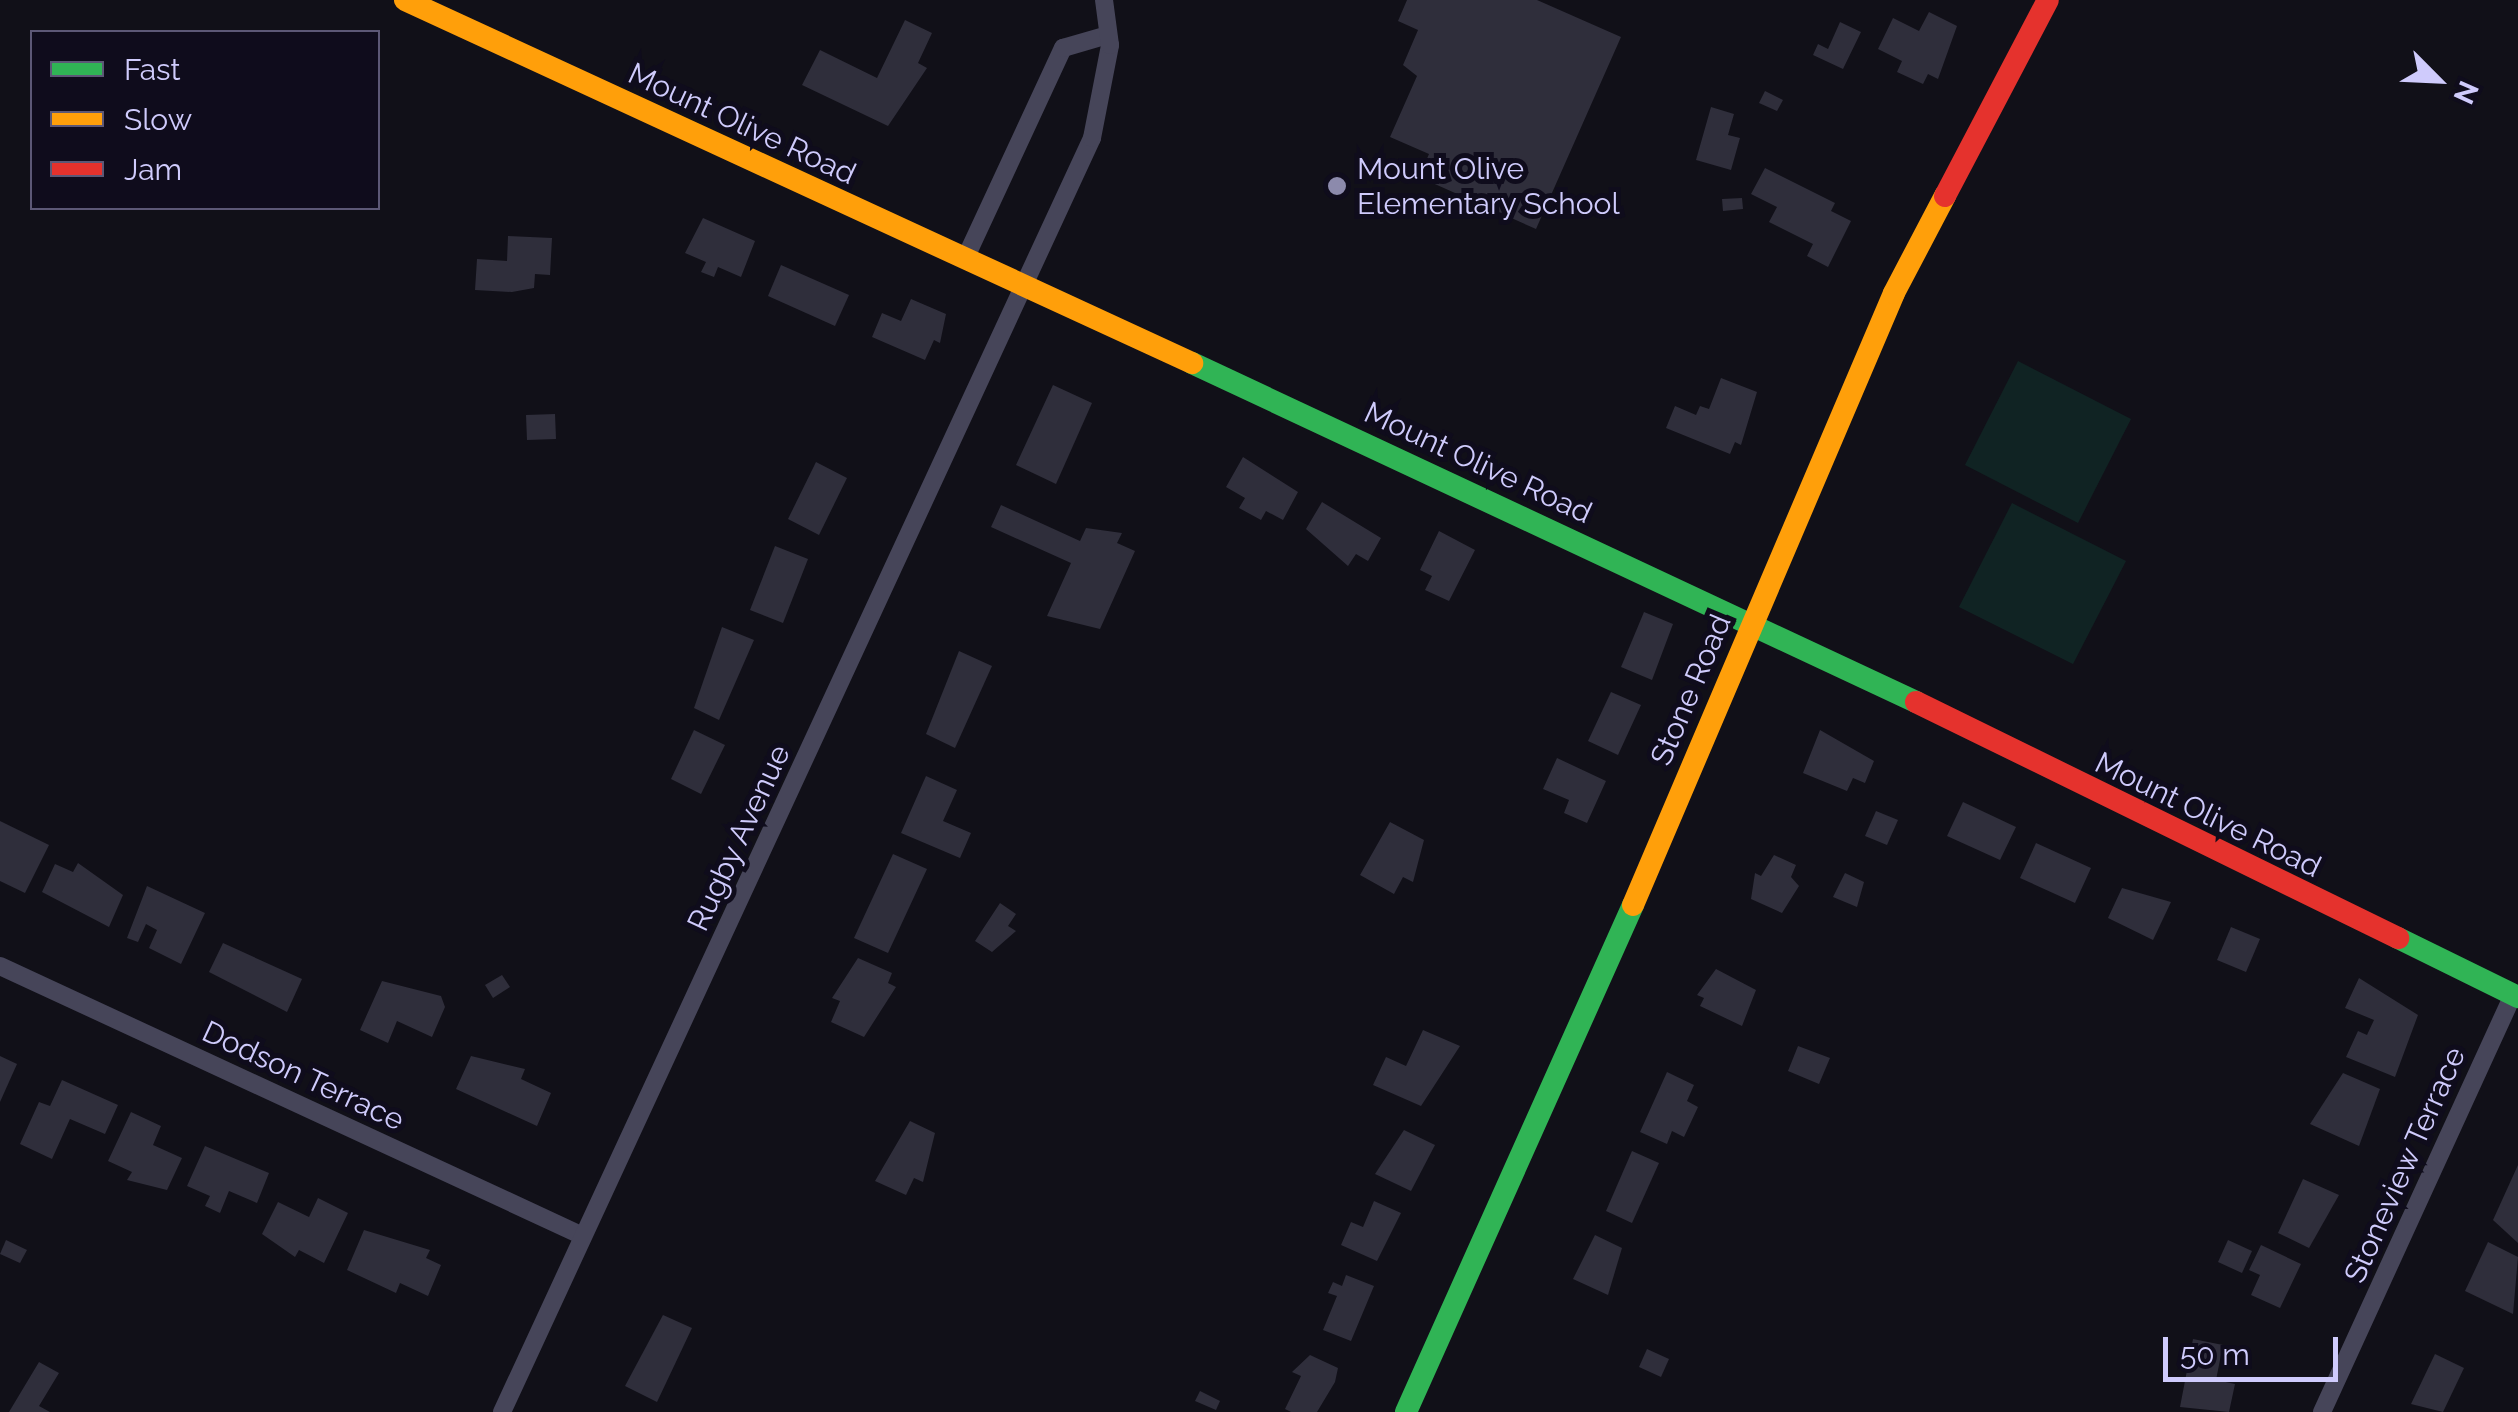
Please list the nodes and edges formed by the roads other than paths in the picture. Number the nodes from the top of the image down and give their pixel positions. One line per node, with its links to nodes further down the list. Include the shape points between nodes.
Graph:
1 (405, 0): 5 (street, Mount Olive Road)
2 (1104, 0): 4 (street, Rugby Avenue)
3 (2048, 0): 7 (street, Stone Road, via 1894,293)
4 (1108, 35): 5 (street, via 1063,48); 6 (street, Rugby Avenue, via 1092,138)
5 (965, 260): 6 (street, Mount Olive Road)
6 (1026, 288): 7 (street, Mount Olive Road); 10 (street, Rugby Avenue)
7 (1752, 622): 9 (street, Mount Olive Road); 12 (street, Stone Road)
8 (0, 966): 10 (street, Dodson Terrace)
9 (2515, 996): 13 (street, Stoneview Terrace)
10 (584, 1236): 11 (street, Rugby Avenue)
11 (502, 1412)
12 (1406, 1412)
13 (2322, 1412)

